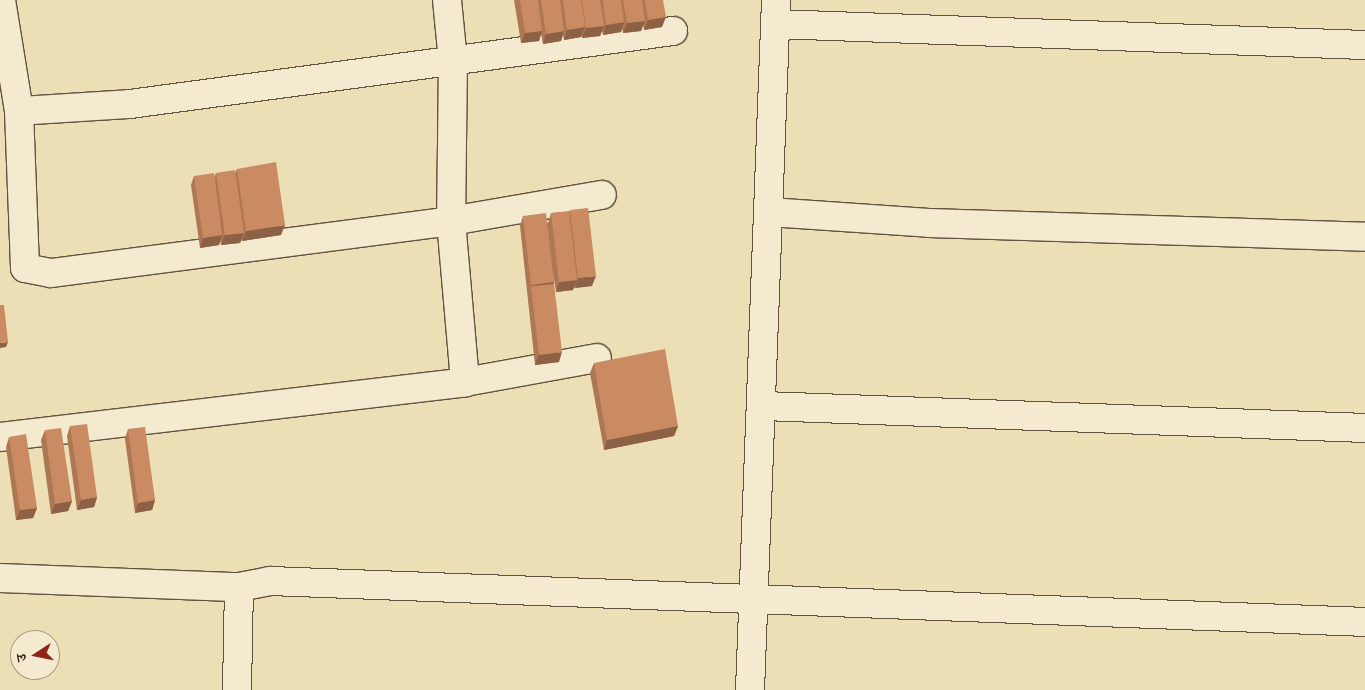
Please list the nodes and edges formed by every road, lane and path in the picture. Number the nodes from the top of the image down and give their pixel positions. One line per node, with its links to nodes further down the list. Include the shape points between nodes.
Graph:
1 (447, 0): 6 (street)
2 (1, 6): 7 (street)
3 (776, 12): 5 (street); 9 (street)
4 (673, 31): 6 (street)
5 (1365, 45)
6 (453, 61): 7 (street, via 130,104); 10 (street)
7 (19, 111): 10 (street, via 25,268 50,273)
8 (602, 195): 10 (street)
9 (770, 212): 11 (street, via 928,223); 14 (street)
10 (451, 221): 13 (street)
11 (1365, 237)
12 (598, 358): 13 (street)
13 (465, 382): 16 (street)
14 (763, 406): 15 (street); 19 (street)
15 (1365, 428)
16 (0, 437)
17 (0, 578): 18 (street)
18 (239, 587): 19 (street, via 270,581); 21 (street)
19 (754, 600): 20 (street); 22 (street)
20 (1365, 622)
21 (237, 690)
22 (750, 690)

